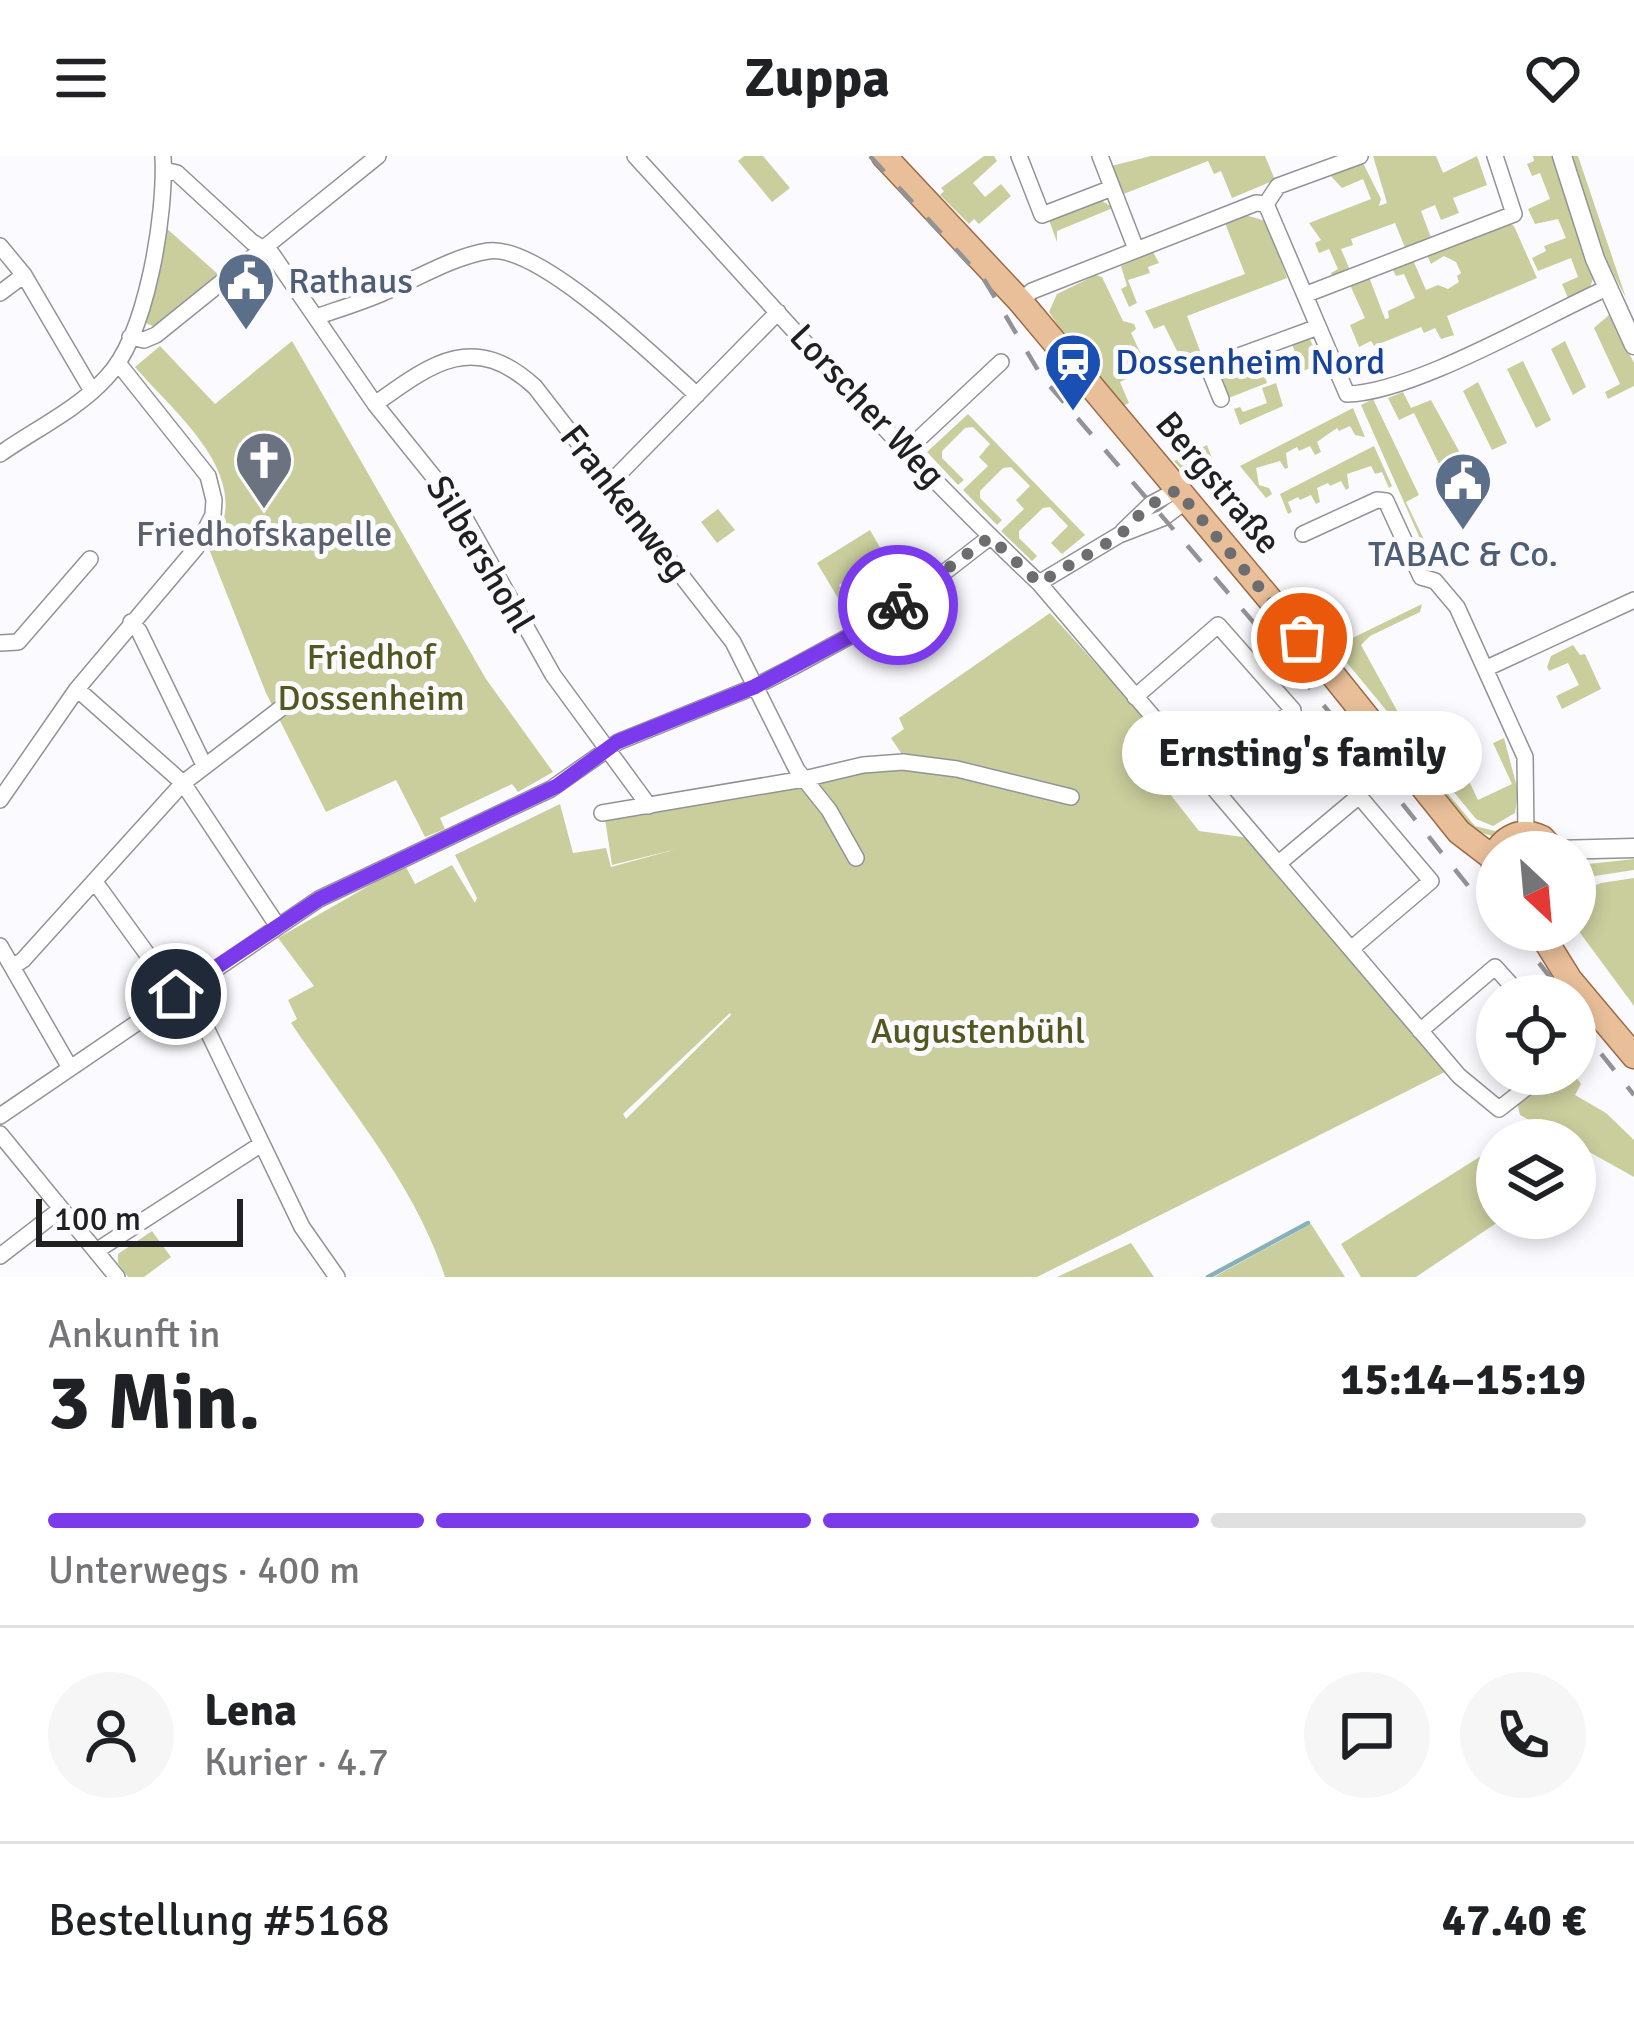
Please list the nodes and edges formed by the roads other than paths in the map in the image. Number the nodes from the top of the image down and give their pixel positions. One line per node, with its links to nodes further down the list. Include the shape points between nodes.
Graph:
1 (377, 156): 14 (street)
2 (635, 156): 21 (street, Lorscher Weg)
3 (884, 156): 20 (main road, Bergstraße)
4 (1019, 156): 11 (street, via 1042,215)
5 (1100, 156): 11 (street)
6 (1360, 156): 9 (street)
7 (1495, 156): 19 (street, via 1514,214)
8 (1562, 156): 17 (street)
9 (1338, 160): 12 (street, via 1278,186)
10 (164, 163): 14 (street, Silbershohl); 24 (street, via 154,257)
11 (1112, 188): 15 (street)
12 (1266, 204): 15 (street); 19 (street)
13 (0, 246): 16 (street)
14 (264, 248): 22 (street, Silbershohl); 24 (street, via 156,334)
15 (1136, 249): 20 (street, via 1052,285)
16 (24, 275): 18 (street); 28 (street)
17 (1607, 288): 23 (street, via 1370,394 1347,394); 25 (street)
18 (0, 293)
19 (1307, 294): 23 (street)
20 (1024, 306): 34 (main road, Bergstraße)
21 (778, 312): 29 (street); 32 (street, Lorscher Weg)
22 (316, 316): 29 (street, via 467,256 512,253 614,320); 31 (street, Silbershohl)
23 (1318, 327): 30 (street, via 1214,365)
24 (130, 338): 27 (street)
25 (1634, 345)
26 (1001, 362): 32 (street)
27 (118, 363): 28 (street); 44 (street, via 196,458 214,500 207,531)
28 (92, 391): 33 (street)
29 (697, 395): 35 (street)
30 (1221, 399)
31 (375, 404): 35 (street, Frankenweg, via 429,367 490,357 535,387); 51 (street, Silbershohl, via 461,511 535,645)
32 (908, 449): 40 (street, Lorscher Weg)
33 (0, 454)
34 (1156, 465): 36 (main road, Bergstraße); 37 (street)
35 (610, 483): 47 (street, Frankenweg, via 733,642)
36 (1182, 496): 37 (street); 39 (street, via 1163,518); 62 (main road, Bergstraße)
37 (1151, 504): 39 (street)
38 (1303, 534): 46 (street, via 1385,502 1421,578 1435,581 1457,607)
39 (1119, 536): 42 (street)
40 (990, 537): 42 (street, Lorscher Weg); 47 (street, via 852,635)
41 (90, 559): 45 (street, via 18,642)
42 (1039, 583): 49 (street, Lorscher Weg)
43 (1634, 600): 46 (street)
44 (131, 622): 48 (street); 52 (street)
45 (0, 643)
46 (1486, 668): 60 (street, via 1526,757)
47 (754, 687): 51 (street); 53 (street, Frankenweg)
48 (77, 689): 54 (street); 57 (street)
49 (1135, 697): 55 (street, Lorscher Weg); 55 (street, via 1218,625 1292,710)
50 (280, 709): 52 (street)
51 (608, 747): 58 (street, Silbershohl); 67 (street, via 557,786 354,880)
52 (203, 764): 54 (street)
53 (804, 779): 56 (street, via 922,762); 58 (street); 64 (street, Frankenweg)
54 (183, 783): 66 (street); 67 (street)
55 (1208, 783): 65 (street, Lorscher Weg)
56 (1071, 797)
57 (0, 800)
58 (649, 806): 59 (street)
59 (602, 813)
60 (1526, 831)
61 (1634, 848): 63 (street)
62 (1476, 850)
63 (1596, 850)
64 (856, 858)
65 (1280, 862): 69 (street, Lorscher Weg); 69 (street, via 1359,796 1431,881)
66 (95, 882): 71 (street); 73 (street)
67 (277, 925): 73 (street)
68 (0, 946): 71 (street)
69 (1351, 949): 74 (street, Lorscher Weg)
70 (1552, 951): 75 (main road)
71 (12, 967): 76 (street)
72 (1476, 984): 74 (street)
73 (181, 991): 76 (street); 82 (street)
74 (1420, 1031): 77 (street, Lorscher Weg)
75 (1634, 1056)
76 (69, 1066): 80 (street)
77 (1476, 1092)
78 (1480, 1095): 79 (street, Lorscher Weg, via 1494,1108)
79 (1519, 1095)
80 (0, 1116)
81 (0, 1134): 83 (street)
82 (260, 1145): 84 (street); 87 (street)
83 (61, 1209): 84 (street); 85 (street)
84 (96, 1251): 86 (street)
85 (0, 1256)
86 (117, 1277)
87 (337, 1277)

